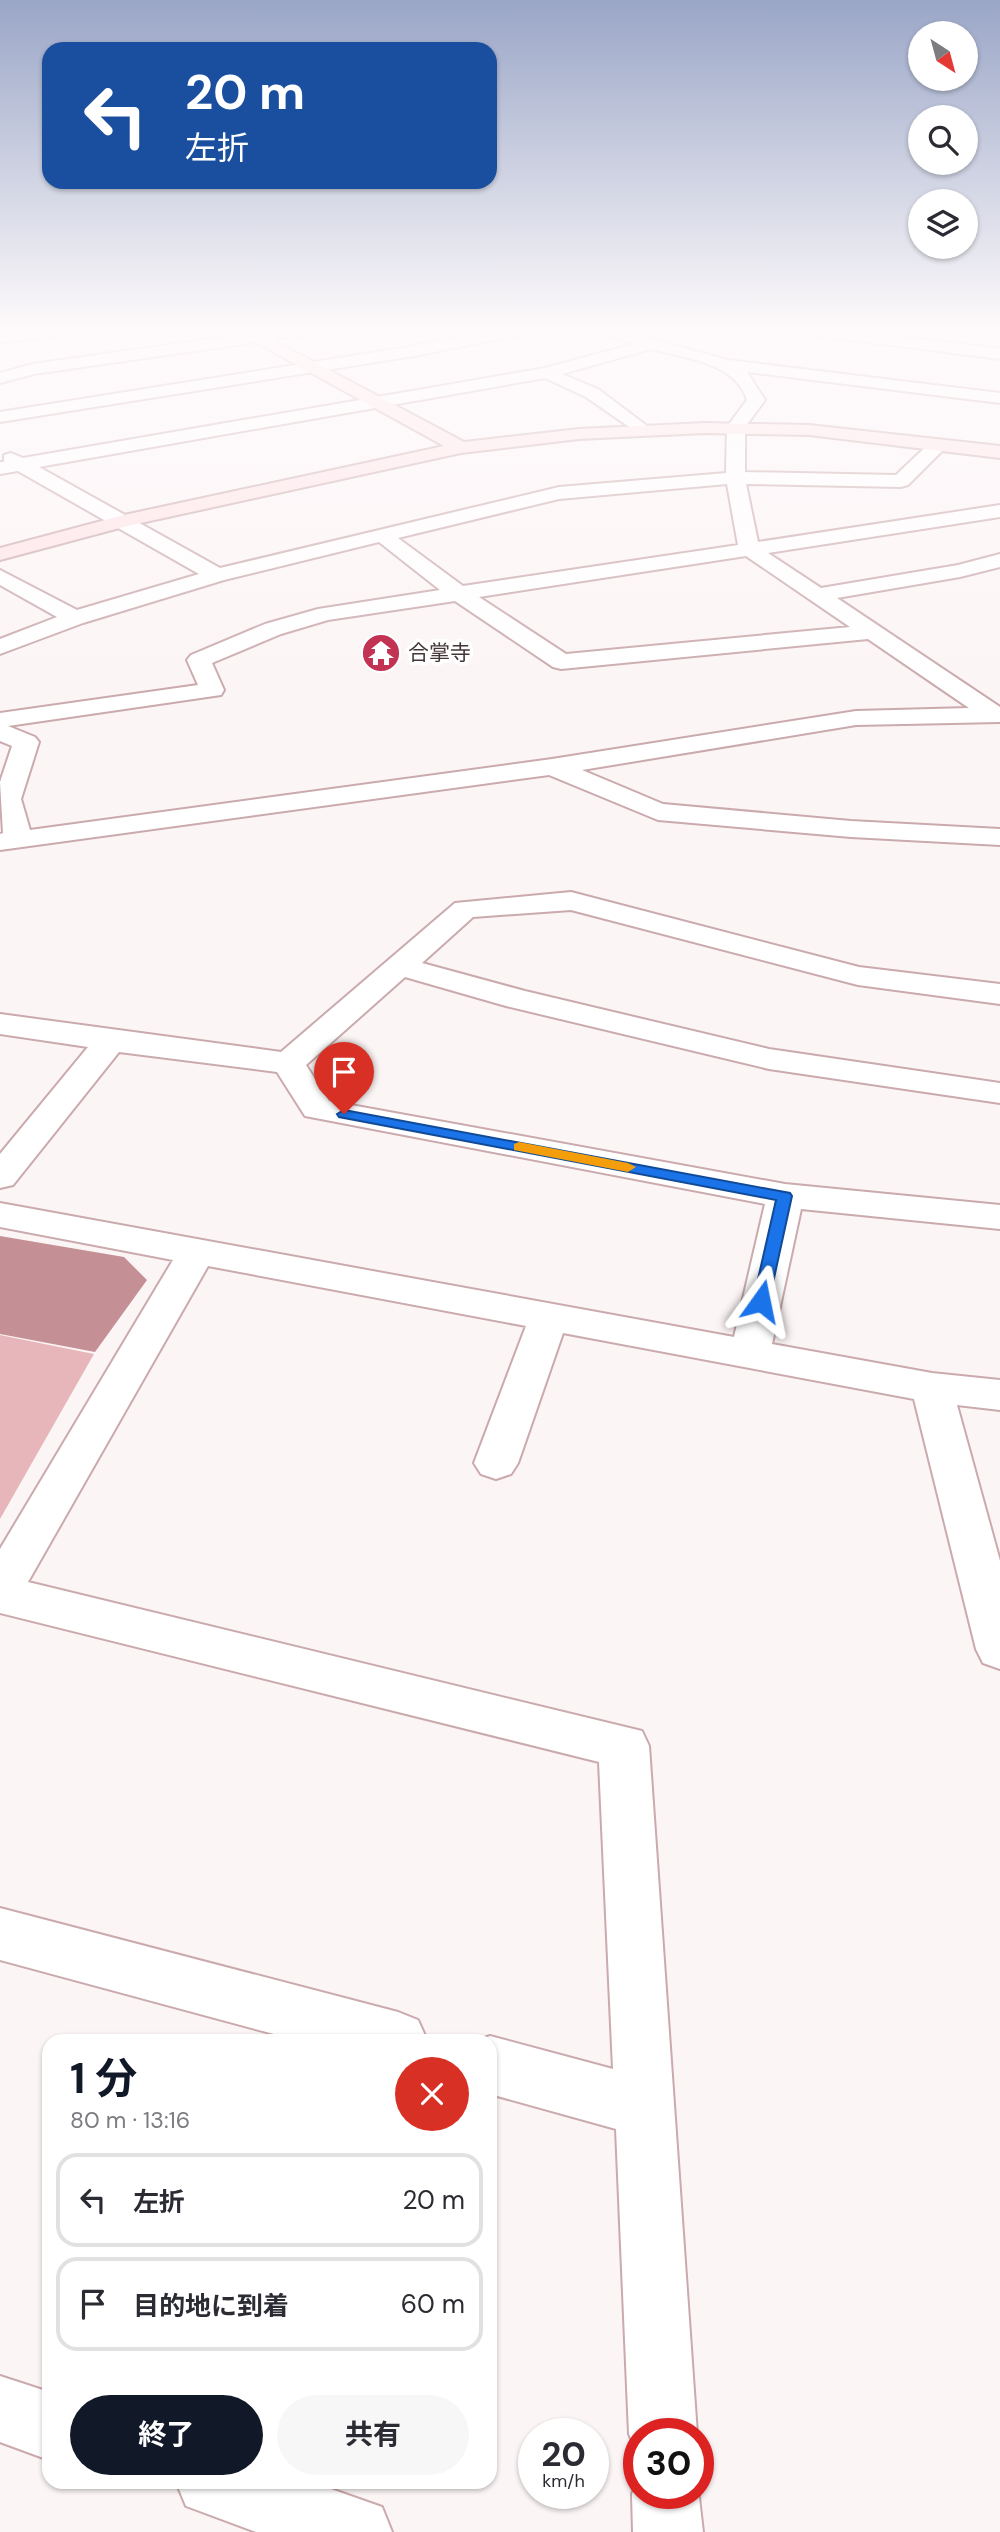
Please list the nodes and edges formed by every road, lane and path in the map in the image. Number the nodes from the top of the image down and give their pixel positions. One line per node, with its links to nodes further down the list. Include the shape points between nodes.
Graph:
1 (115, 447): 9 (street)
2 (469, 447): 6 (street)
3 (736, 447): 10 (street)
4 (936, 447): 10 (street, via 901,481)
5 (963, 447): 7 (street)
6 (461, 448): 12 (street)
7 (1000, 452)
8 (0, 453): 9 (street)
9 (9, 466): 12 (street)
10 (735, 478): 13 (street, via 559,493); 14 (street)
11 (1000, 511): 14 (street)
12 (124, 521): 15 (street); 17 (street)
13 (382, 536): 17 (street); 19 (street)
14 (749, 549): 19 (street); 20 (street)
15 (0, 554)
16 (1000, 561): 20 (street)
17 (217, 575): 21 (street)
18 (0, 576): 21 (street)
19 (458, 593): 22 (street, via 561,662); 25 (street, via 326,614 273,629 200,660 212,690)
20 (816, 595): 22 (street)
21 (75, 618): 23 (street)
22 (870, 632): 24 (street)
23 (0, 647)
24 (998, 715): 27 (street, via 856,718)
25 (0, 720)
26 (0, 732): 29 (street, via 26,742 8,799)
27 (552, 768): 28 (street, via 658,812); 29 (street)
28 (1000, 837)
29 (10, 841)
30 (399, 966): 31 (street, via 465,909 571,901 858,976); 34 (street); 35 (street, via 769,1059)
31 (1000, 994)
32 (0, 1024): 33 (street)
33 (111, 1041): 34 (street); 36 (street)
34 (288, 1063): 37 (street, via 317,1109)
35 (1000, 1093)
36 (0, 1177)
37 (785, 1196): 39 (street); 42 (street)
38 (0, 1216): 40 (street)
39 (1000, 1217)
40 (197, 1252): 41 (street); 46 (street)
41 (549, 1317): 42 (street); 45 (street)
42 (750, 1354): 43 (street)
43 (932, 1388): 44 (street); 47 (street)
44 (1000, 1395)
45 (496, 1463)
46 (0, 1591): 51 (street, via 624,1746)
47 (1000, 1649)
48 (0, 1934): 49 (street)
49 (375, 2034)
50 (497, 2067): 51 (street)
51 (644, 2107): 53 (street)
52 (0, 2409): 54 (street)
53 (662, 2418)
54 (42, 2424)
55 (231, 2489): 57 (street)
56 (667, 2509): 58 (street)
57 (357, 2532)
58 (668, 2532)

